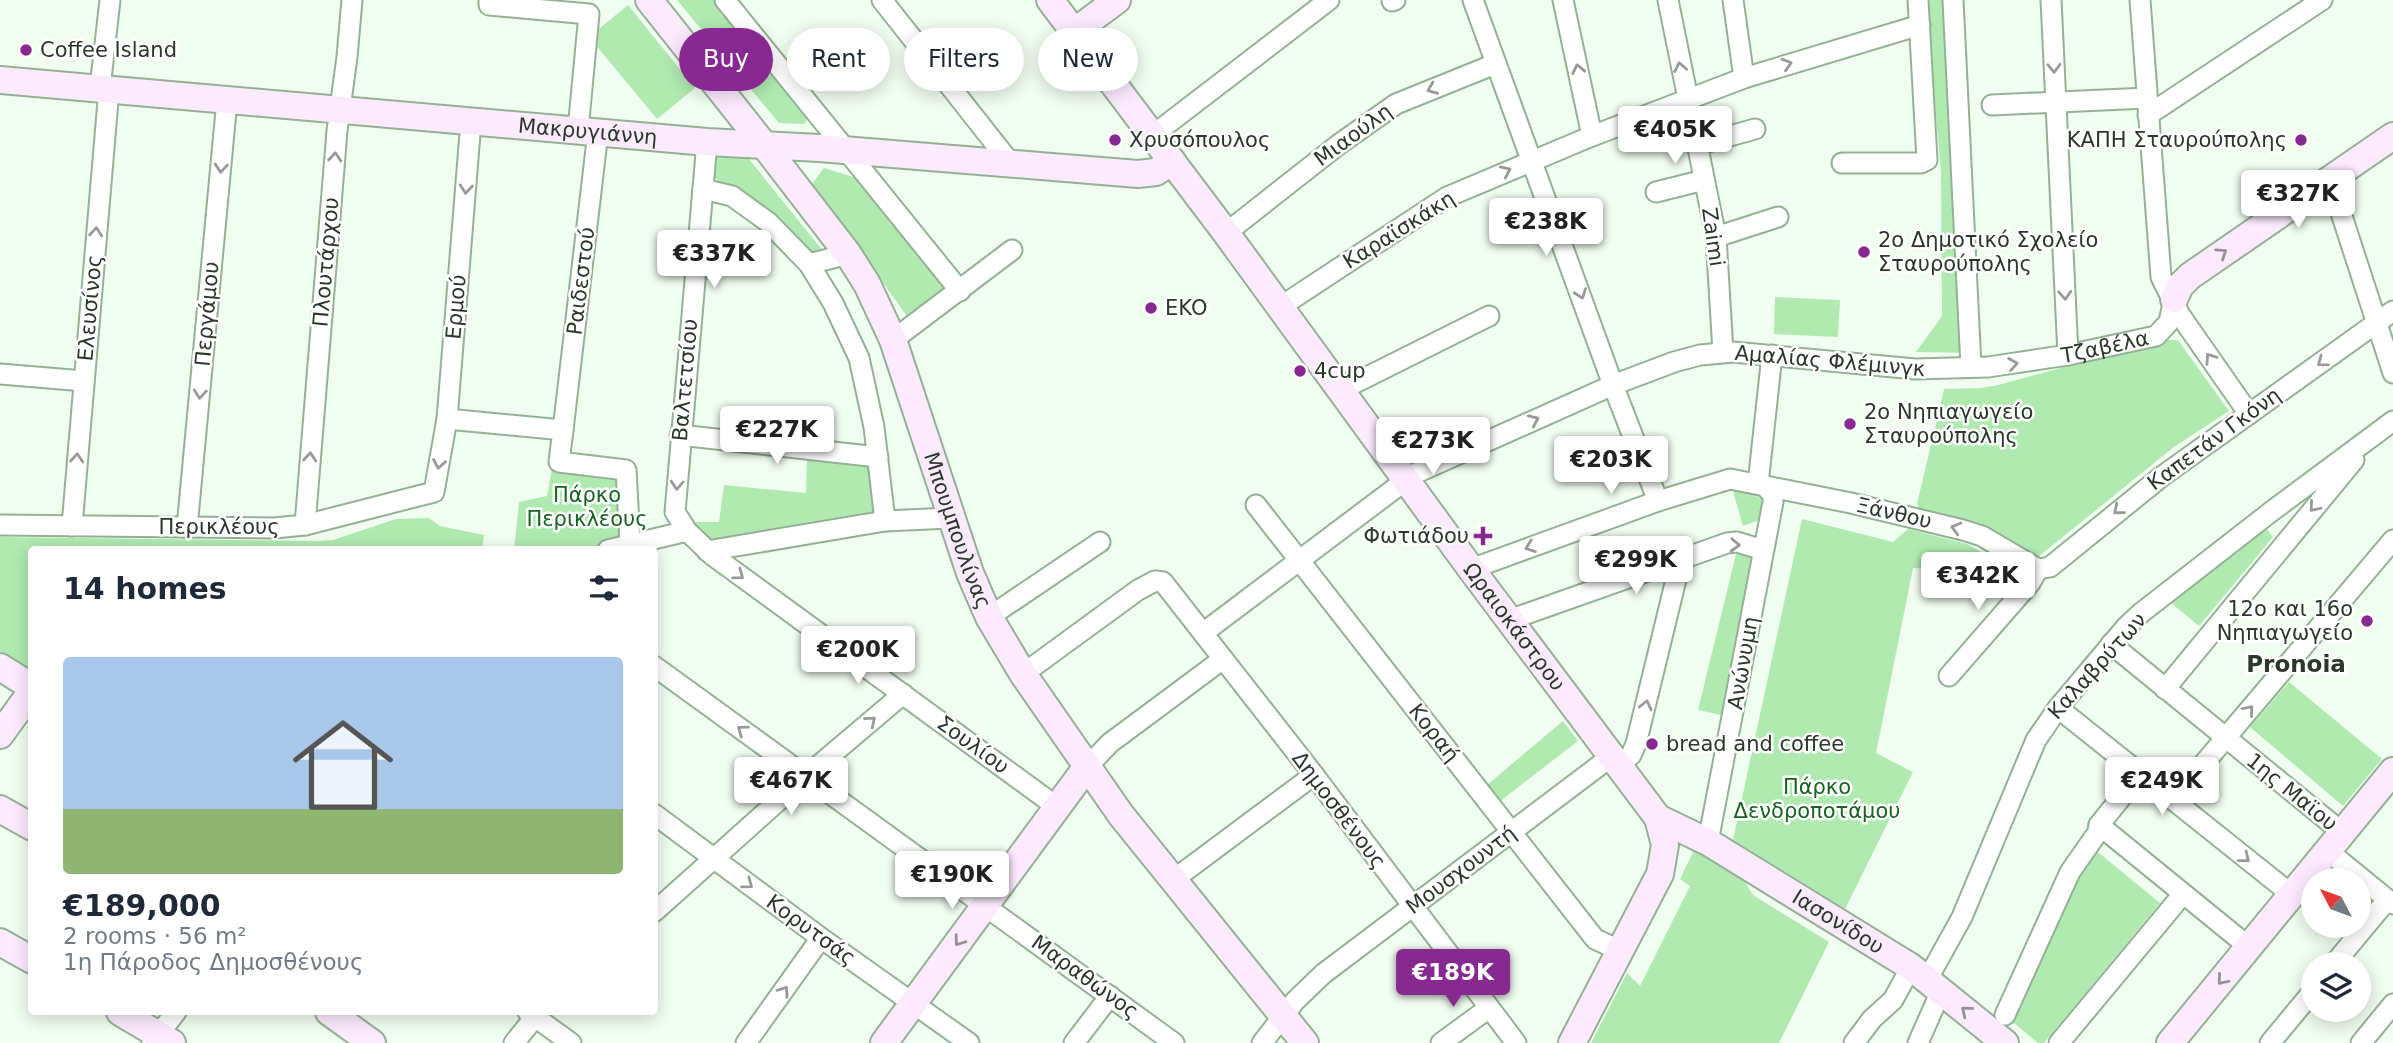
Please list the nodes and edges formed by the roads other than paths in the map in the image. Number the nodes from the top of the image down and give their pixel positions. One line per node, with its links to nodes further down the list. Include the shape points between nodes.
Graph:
1 (110, 0): 26 (street, Ελευσίνος)
2 (352, 0): 35 (street, Πλουτάρχου)
3 (489, 0): 38 (street, Ραιδεστού, via 489,5 589,14)
4 (649, 0): 22 (street, Μπουμπουλίνας)
5 (724, 0): 45 (street)
6 (882, 0): 49 (street)
7 (1050, 0): 20 (street, Ωραιοκάστρου)
8 (1117, 0): 21 (street)
9 (1329, 0): 39 (street)
10 (1473, 0): 23 (street)
11 (1563, 0): 40 (street, one-way to 11)
12 (1668, 0): 30 (street, Zaimi, one-way to 12)
13 (1733, 0): 24 (street)
14 (1918, 0): 19 (street)
15 (1953, 0): 69 (street)
16 (2050, 0): 32 (street, one-way to 32)
17 (2140, 0): 34 (street)
18 (2322, 0): 34 (street)
19 (1920, 25): 24 (street, Καραϊσκάκη, one-way to 19); 48 (street, via 1927,160)
20 (1071, 28)
21 (1079, 28)
22 (679, 38)
23 (1496, 64): 46 (street); 55 (street, Μιαούλη, one-way to 55, via 1396,104)
24 (1744, 78): 30 (street, Καραϊσκάκη)
25 (0, 80): 26 (street, Μακρυγιάννη)
26 (105, 89): 31 (street, Μακρυγιάννη); 73 (street, Ελευσίνος, one-way to 26)
27 (714, 91): 42 (street, via 716,122)
28 (721, 91): 43 (street, Μπουμπουλίνας)
29 (1119, 91): 39 (street, Ωραιοκάστρου)
30 (1686, 99): 40 (street, Καραϊσκάκη); 44 (street, Zaimi)
31 (227, 100): 35 (street, Μακρυγιάννη); 93 (street, Περγάμου, one-way to 93)
32 (2055, 102): 33 (street); 34 (street); 68 (street, one-way to 68)
33 (1992, 105)
34 (2148, 106): 61 (street, via 2161,277)
35 (339, 109): 36 (street, Μακρυγιάννη); 91 (street, Πλουτάρχου, one-way to 35)
36 (471, 121): 38 (street, Μακρυγιάννη); 77 (street, Ερμού, one-way to 77)
37 (1755, 129): 44 (street)
38 (588, 131): 42 (street, Μακρυγιάννη); 79 (street, Ραιδεστού)
39 (1153, 135): 47 (street, Ωραιοκάστρου)
40 (1592, 136): 46 (street, Καραϊσκάκη)
41 (2393, 136): 50 (street, Τζαβέλα)
42 (707, 142): 43 (street, Μακρυγιάννη); 52 (street, Βαλτετσίου)
43 (764, 145): 45 (street, Μακρυγιάννη); 58 (street, Μπουμπουλίνας)
44 (1697, 145): 51 (street, Zaimi)
45 (845, 150): 49 (street, Μακρυγιάννη); 60 (street)
46 (1532, 160): 62 (street, Καραϊσκάκη, one-way to 46, via 1447,197); 74 (street, one-way to 74)
47 (1172, 161): 49 (street, Μακρυγιάννη, via 1156,172 1138,174); 55 (street, Ωραιοκάστρου)
48 (1842, 163)
49 (1012, 165)
50 (2330, 179): 61 (street, Τζαβέλα, one-way to 50, via 2190,275); 64 (street)
51 (1704, 180): 53 (street); 56 (street, Zaimi)
52 (703, 189): 59 (street, via 741,201); 80 (street, Βαλτετσίου)
53 (1657, 192)
54 (1778, 217): 56 (street)
55 (1226, 233): 62 (street, Ωραιοκάστρου)
56 (1716, 237): 66 (street, Zaimi)
57 (1012, 250): 60 (street)
58 (848, 254): 59 (street); 65 (street, Μπουμπουλίνας)
59 (809, 264): 82 (street, via 859,358)
60 (960, 291): 65 (street)
61 (2174, 299): 68 (street, Τζαβέλα, via 2169,322 2156,336); 76 (street, one-way to 61, via 2180,315)
62 (1280, 307): 75 (street, Ωραιοκάστρου)
63 (1489, 316): 75 (street)
64 (2385, 317): 71 (street); 76 (street, Καπετάν Γκόνη, one-way to 76)
65 (893, 340): 88 (street, Μπουμπουλίνας)
66 (1723, 352): 67 (street, Αμαλίας Φλέμινγκ); 74 (street, Αμαλίας Φλέμινγκ, via 1674,362)
67 (1772, 355): 70 (street, Αμαλίας Φλέμινγκ); 84 (street)
68 (2068, 355): 69 (street, Τζαβέλα, one-way to 68)
69 (1971, 367): 70 (street, Τζαβέλα)
70 (1945, 369)
71 (2393, 373)
72 (0, 374): 73 (street)
73 (84, 381): 92 (street, Ελευσίνος, one-way to 73)
74 (1613, 385): 83 (street, Αμαλίας Φλέμινγκ, one-way to 74); 86 (street)
75 (1341, 390): 83 (street, Ωραιοκάστρου)
76 (2249, 414): 104 (street, Καπετάν Γκόνη, one-way to 104, via 2144,490 2050,567)
77 (447, 419): 79 (street); 85 (street, Ερμού, one-way to 85)
78 (2393, 421): 81 (street, Καλαβρύτων)
79 (563, 429): 97 (street, Ραιδεστού, via 559,462 626,470)
80 (680, 435): 82 (street); 94 (street, Βαλτετσίου, one-way to 94, via 675,512)
81 (2373, 436): 108 (street, Καλαβρύτων, via 2141,613); 115 (street, Καλαβρύτων, one-way to 115)
82 (878, 457): 89 (street)
83 (1405, 479): 101 (street, Αμαλίας Φλέμινγκ); 103 (street, Ωραιοκάστρου)
84 (1769, 486): 86 (street, Ξάνθου, via 1728,479); 99 (street, Ανώνυμη, via 1773,502); 104 (street, Ξάνθου, one-way to 84, via 1976,534)
85 (434, 492): 91 (street, Περικλέους)
86 (1658, 501): 103 (street, Ξάνθου, one-way to 103)
87 (1256, 505): 101 (street, Κοραή)
88 (950, 518): 89 (street); 105 (street, Μπουμπουλίνας)
89 (885, 521): 100 (street)
90 (0, 525): 92 (street, Περικλέους)
91 (305, 525): 93 (street, Περικλέους)
92 (72, 526): 93 (street, Περικλέους)
93 (187, 528)
94 (687, 531): 97 (street); 100 (street, Σουλίου)
95 (2393, 540): 120 (street, one-way to 95)
96 (1100, 542): 105 (street)
97 (630, 543): 98 (street)
98 (621, 546)
99 (1763, 550): 102 (street, one-way to 99, via 1732,542); 135 (street, Ανώνυμη)
100 (707, 551): 116 (street, Σουλίου, one-way to 116)
101 (1299, 559): 107 (street, Αμαλίας Φλέμινγκ); 134 (street, Κοραή)
102 (1681, 559): 106 (street); 121 (street, Μουσχουντή, one-way to 102, via 1631,755 1636,744)
103 (1471, 569): 106 (street, Ωραιοκάστρου)
104 (2038, 569): 113 (street)
105 (989, 617): 112 (street, Μπουμπουλίνας)
106 (1509, 620): 121 (street, Ωραιοκάστρου)
107 (1203, 633): 109 (street, Δημοσθένους); 112 (street, Δημοσθένους, via 1159,580 1138,590)
108 (2111, 645): 115 (street, 1ης Μαϊου); 118 (street, Καλαβρύτων)
109 (1223, 659): 122 (street, via 1110,743); 124 (street, Δημοσθένους)
110 (0, 667): 114 (street)
111 (658, 669): 125 (street, Μαραθώνος, one-way to 111)
112 (1023, 674): 122 (street, Μπουμπουλίνας)
113 (1949, 676)
114 (28, 686)
115 (2165, 689): 120 (street, 1ης Μαϊου)
116 (903, 694): 125 (street, one-way to 116); 128 (street, Σουλίου)
117 (28, 695): 119 (street)
118 (2058, 708): 123 (street); 151 (street, Καλαβρύτων, via 2036,740 1962,917)
119 (0, 736)
120 (2226, 738): 127 (street); 136 (street, 1ης Μαϊου)
121 (1615, 760): 131 (street, Ωραιοκάστρου); 134 (street, Μουσχουντή)
122 (1086, 768): 128 (street); 138 (street, Μπουμπουλίνας)
123 (2140, 774): 127 (street); 133 (street)
124 (1314, 775): 138 (street); 143 (street, Δημοσθένους)
125 (805, 777): 137 (street); 142 (street, Μαραθώνος)
126 (2389, 784): 136 (street)
127 (2173, 800): 140 (street, one-way to 140)
128 (1057, 807): 142 (street)
129 (0, 809): 132 (street)
130 (658, 817): 137 (street, Κορυτσάς)
131 (1658, 818): 135 (street, Ιασονίδου); 148 (street, Ωραιοκάστρου, via 1665,845 1663,864)
132 (28, 825)
133 (2099, 825): 139 (street); 163 (street, via 2070,872)
134 (1511, 832): 143 (street, Μουσχουντή); 148 (street, Κοραή, via 1595,939)
135 (1708, 842): 151 (street, Ιασονίδου)
136 (2335, 842): 140 (street); 141 (street, 1ης Μαϊου)
137 (715, 859): 144 (street); 145 (street, Κορυτσάς, one-way to 145)
138 (1173, 880): 162 (street, Μπουμπουλίνας)
139 (2183, 894): 147 (street); 181 (street)
140 (2291, 894): 147 (street)
141 (2390, 902): 149 (street)
142 (985, 905): 152 (street, Μαραθώνος); 153 (street, one-way to 153)
143 (1413, 907): 156 (street, Δημοσθένους); 162 (street, Μουσχουντή, via 1323,974)
144 (658, 909)
145 (821, 938): 153 (street, Κορυτσάς); 168 (street, one-way to 145)
146 (0, 942): 150 (street)
147 (2249, 947): 182 (street, one-way to 182)
148 (1621, 951): 177 (street, Ωραιοκάστρου)
149 (2345, 952)
150 (28, 958)
151 (1926, 979): 178 (street, via 1893,999); 179 (street); 180 (street, Ιασονίδου, one-way to 151)
152 (1110, 996): 171 (street); 172 (street, Μαραθώνος)
153 (914, 1003): 169 (street); 170 (street, Κορυτσάς)
154 (2393, 1004): 184 (street)
155 (2301, 1006): 183 (street)
156 (1489, 1008): 175 (street); 176 (street, Δημοσθένους)
157 (124, 1015): 164 (street)
158 (174, 1015): 164 (street)
159 (333, 1015): 165 (street)
160 (533, 1015): 166 (street)
161 (536, 1015): 167 (street)
162 (1283, 1015): 173 (street, Μουσχουντή); 174 (street, Μπουμπουλίνας)
163 (2005, 1015)
164 (161, 1040)
165 (372, 1043)
166 (514, 1043)
167 (571, 1043)
168 (746, 1043)
169 (884, 1043)
170 (969, 1043)
171 (1074, 1043)
172 (1174, 1043)
173 (1262, 1043)
174 (1304, 1043)
175 (1441, 1043)
176 (1516, 1043)
177 (1572, 1043)
178 (1854, 1043)
179 (1918, 1043)
180 (2006, 1043)
181 (2059, 1043)
182 (2170, 1043)
183 (2270, 1043)
184 (2361, 1043)

